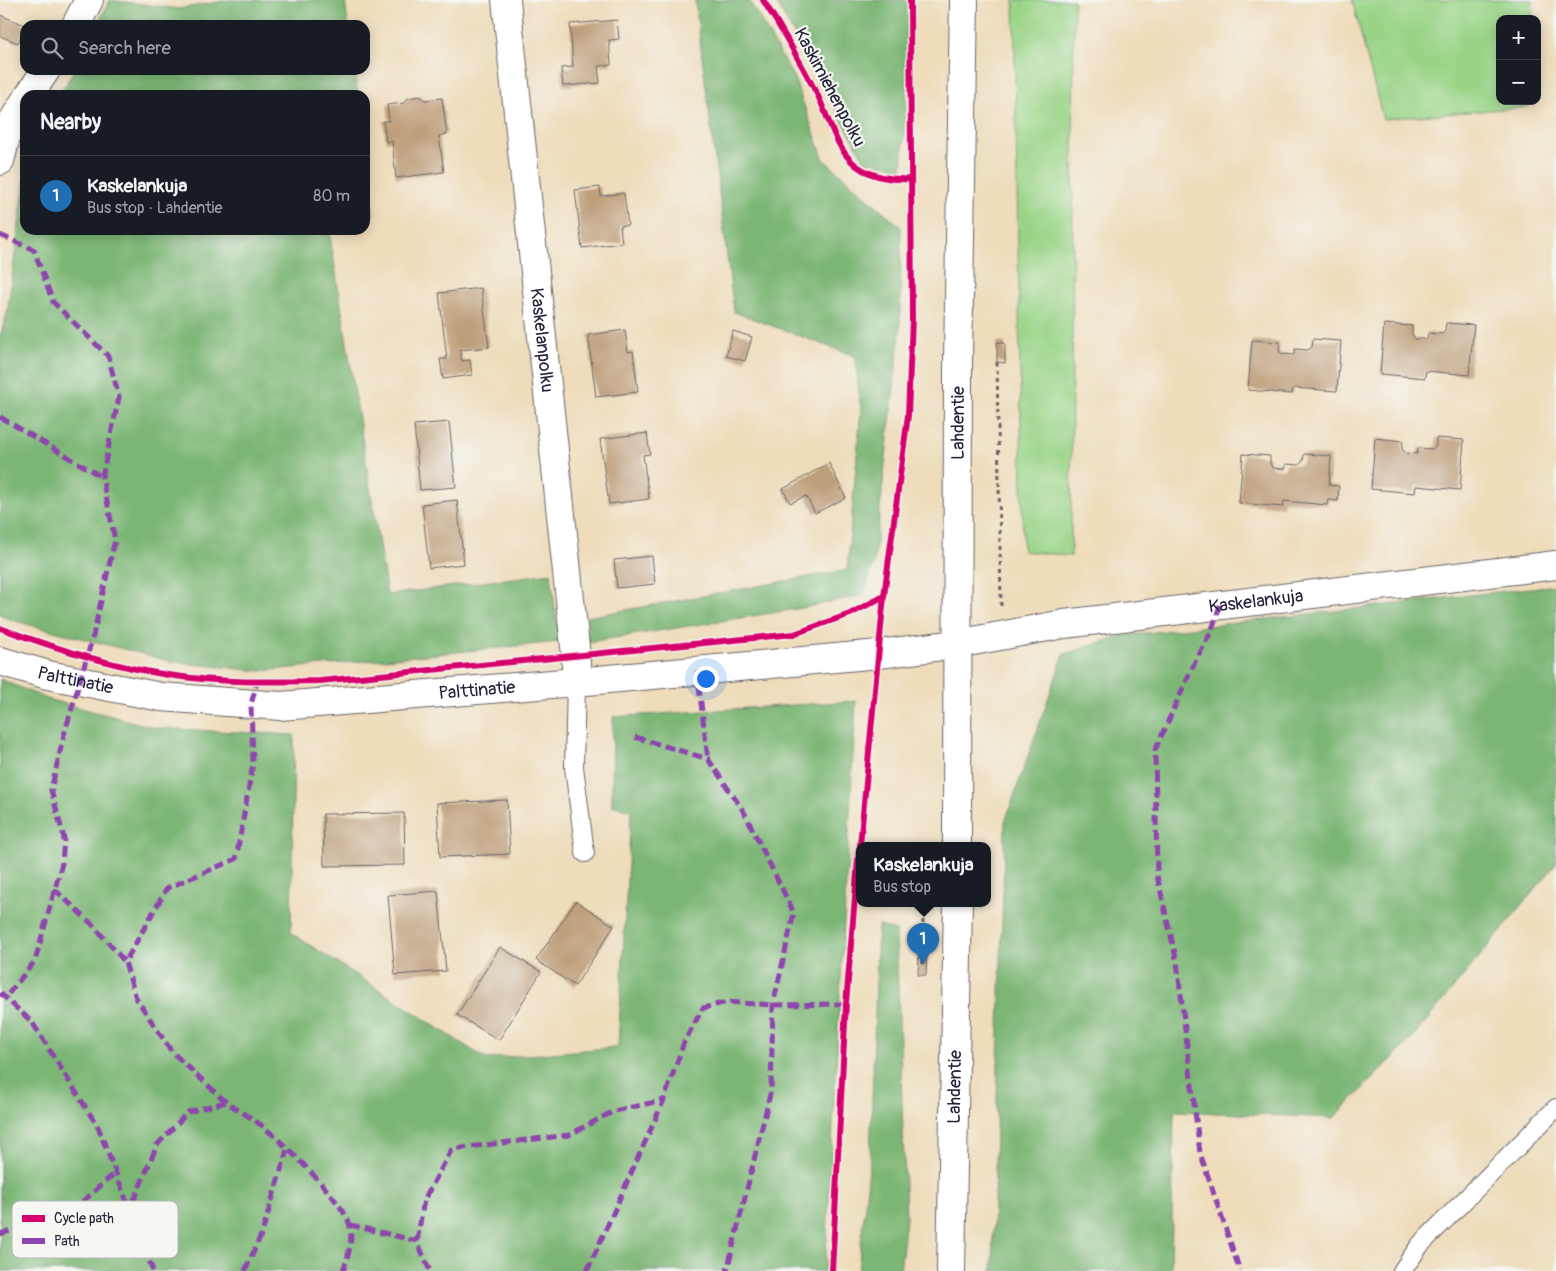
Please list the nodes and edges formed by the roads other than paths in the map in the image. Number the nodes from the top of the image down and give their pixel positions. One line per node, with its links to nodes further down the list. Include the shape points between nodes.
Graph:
1 (89, 0): 4 (street)
2 (506, 0): 12 (street, Kaskelanpolku, via 576,656)
3 (964, 0): 10 (street, Lahdentie)
4 (79, 20)
5 (43, 75): 6 (street)
6 (32, 90)
7 (20, 109): 8 (street, via 8,129)
8 (0, 161)
9 (1556, 565): 10 (street, Kaskelankuja, via 1064,624)
10 (957, 644): 12 (street, Palttinatie); 13 (street, Lahdentie)
11 (0, 660): 12 (street, Palttinatie, via 48,675 161,697 280,706)
12 (576, 682): 14 (lane, via 574,767)
13 (958, 842)
14 (585, 853)
15 (958, 907): 17 (street, Lahdentie)
16 (1556, 1108): 18 (lane, via 1420,1245)
17 (951, 1271)
18 (1402, 1271)

